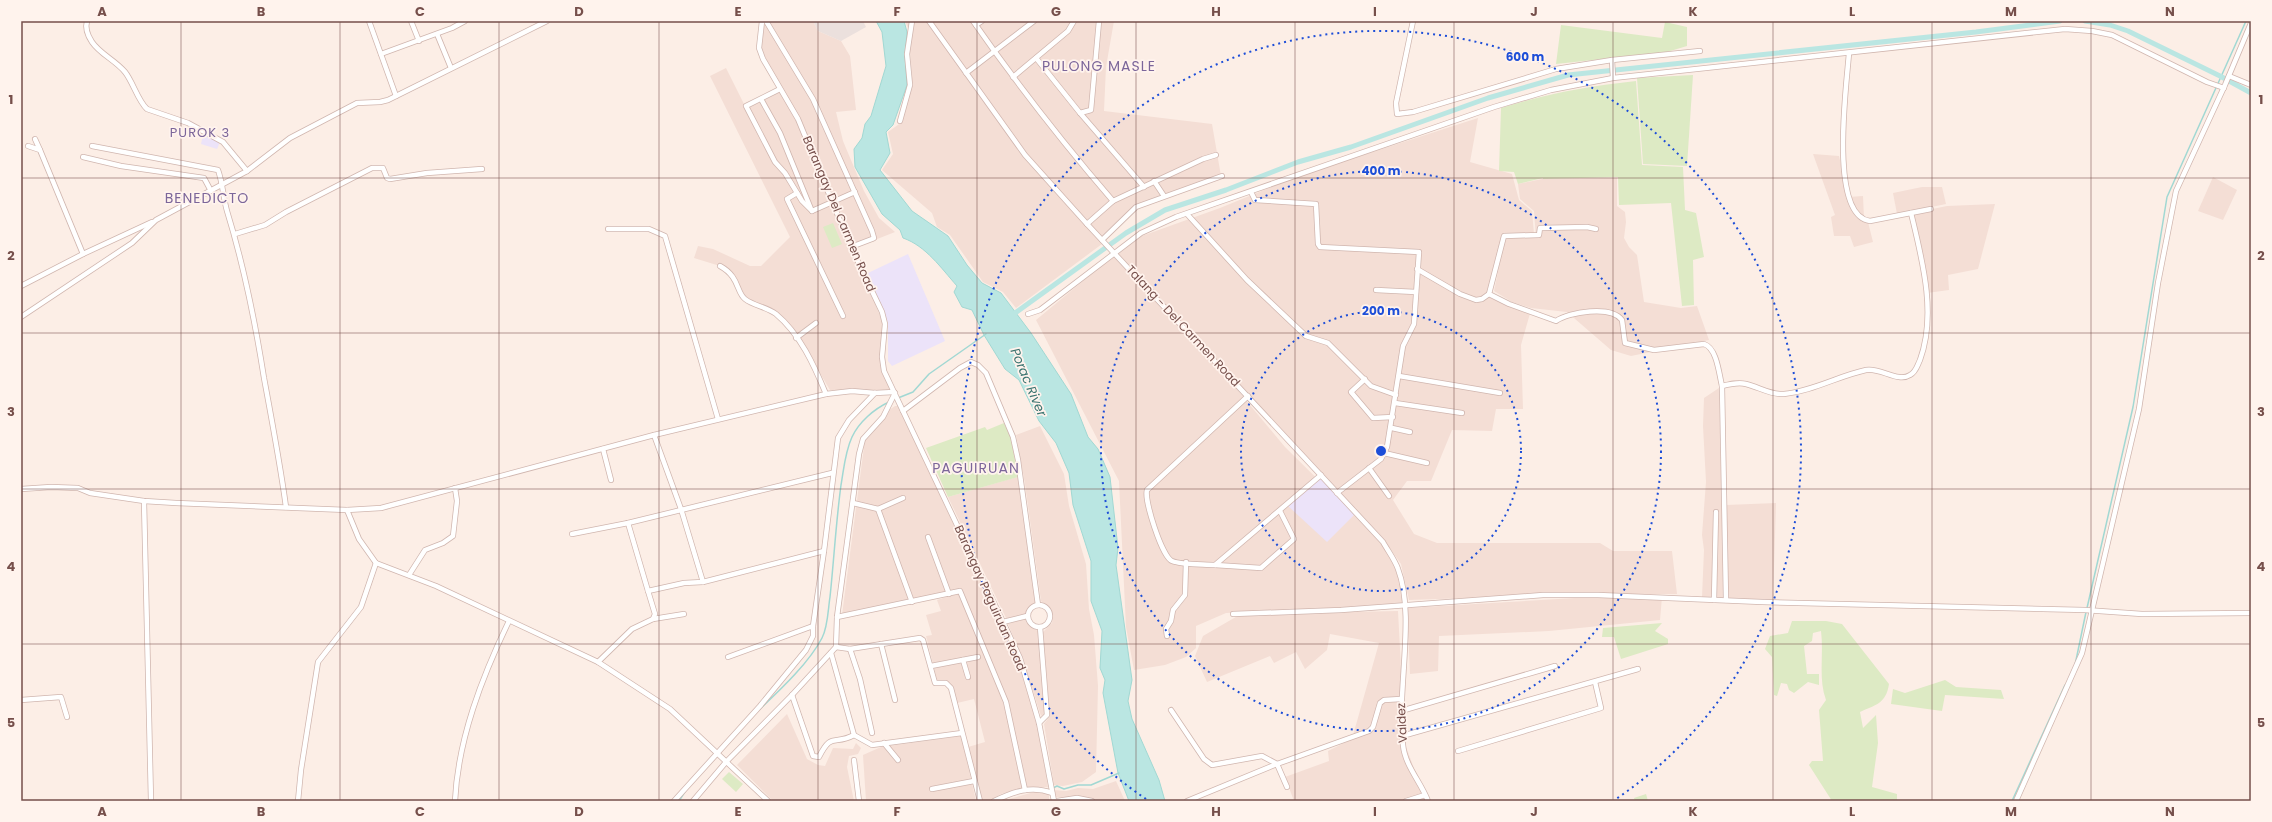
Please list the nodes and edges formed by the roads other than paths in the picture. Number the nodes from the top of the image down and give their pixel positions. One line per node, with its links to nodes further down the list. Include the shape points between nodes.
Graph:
1 (86, 21): 44 (street, via 88,35 93,43 124,71 136,88 142,105 188,123 223,142)
2 (369, 21): 22 (street)
3 (411, 21): 18 (street)
4 (465, 21): 17 (street)
5 (547, 21): 25 (street)
6 (762, 21): 32 (street, Barangay Del Carmen Road, via 759,48)
7 (766, 21): 50 (street, via 813,99)
8 (912, 21): 36 (street, via 907,54 910,85)
9 (929, 21): 26 (street, Talang - Del Carmen Road)
10 (982, 21): 15 (street)
11 (1034, 21): 20 (street)
12 (1074, 21): 23 (street, via 1068,31)
13 (1099, 21): 35 (street, via 1091,110)
14 (1413, 21): 24 (street, via 1396,103 1397,114 1556,69)
15 (975, 23): 20 (street)
16 (2251, 23): 28 (street)
17 (437, 34): 18 (street); 25 (street)
18 (419, 41): 22 (street)
19 (1700, 51): 24 (street)
20 (994, 53): 26 (street); 29 (street)
21 (1849, 53): 27 (street); 31 (street, via 2033,31 2092,31 2112,35); 58 (street, via 1842,156 1850,201 1865,220)
22 (381, 54): 33 (street)
23 (1036, 58): 29 (street); 35 (street)
24 (1612, 62): 27 (street)
25 (451, 68): 33 (street)
26 (966, 73): 61 (street, Talang - Del Carmen Road, via 1025,155)
27 (1613, 76): 51 (street, via 1525,98 1308,170)
28 (2229, 76): 30 (street); 31 (street)
29 (1013, 77): 54 (street, via 1064,144)
30 (2251, 85)
31 (2222, 86): 133 (street, via 2180,179 2173,205 2139,409)
32 (780, 89): 34 (street); 55 (street, Barangay Del Carmen Road, via 798,119)
33 (396, 96): 44 (street, via 380,102 363,102 347,107 290,138)
34 (761, 98): 52 (street, via 746,106 775,162); 57 (street, via 780,133)
35 (1080, 113): 48 (street)
36 (900, 121)
37 (35, 139): 40 (street)
38 (28, 146): 40 (street)
39 (92, 146): 47 (street, via 218,170)
40 (40, 150): 68 (street)
41 (1216, 155): 46 (street)
42 (83, 157): 49 (street, via 121,166 204,178)
43 (482, 169): 64 (street, via 390,179 383,168 372,168 286,212 265,226)
44 (247, 172): 47 (street)
45 (1222, 176): 53 (street)
46 (1154, 181): 48 (street); 53 (street)
47 (223, 184): 49 (street); 64 (street, via 227,210)
48 (1144, 187): 54 (street)
49 (211, 191): 60 (street)
50 (855, 192): 55 (street); 66 (street, via 874,238)
51 (1251, 192): 59 (street); 70 (street, via 1255,200 1316,204 1320,247 1419,252)
52 (797, 193): 57 (street); 76 (street, via 787,199)
53 (1164, 196): 65 (street, via 1136,206)
54 (1113, 201): 61 (street)
55 (832, 202): 57 (street); 66 (street, Barangay Del Carmen Road)
56 (1931, 209): 58 (street)
57 (812, 211)
58 (1910, 213): 82 (street, via 1924,270 1926,296 1924,346 1914,373 1901,377 1877,370 1866,370 1785,394 1771,393 1740,383)
59 (1187, 214): 67 (street, via 1152,227); 81 (street, via 1247,280 1306,336 1328,343)
60 (156, 220): 68 (street); 77 (street, via 132,243)
61 (1087, 224): 65 (street, Talang - Del Carmen Road)
62 (608, 229): 93 (street, via 649,229 665,236)
63 (1596, 230): 74 (street, via 1587,227 1540,228 1539,235 1504,236)
64 (235, 234): 111 (street, via 258,335)
65 (1104, 241): 67 (street, Talang - Del Carmen Road)
66 (851, 247): 86 (street, Barangay Del Carmen Road, via 882,312 885,324 882,357 884,371)
67 (1114, 251): 75 (street, via 1040,310); 88 (street, Talang - Del Carmen Road)
68 (83, 254): 71 (street)
69 (720, 266): 79 (street, via 733,276 744,298 775,314)
70 (1417, 269): 73 (street); 74 (street, via 1472,299 1482,299)
71 (21, 286)
72 (1376, 290): 73 (street)
73 (1416, 292): 80 (street, via 1414,324 1403,346)
74 (1489, 294): 82 (street, via 1556,321 1567,314 1612,313 1622,320 1625,343 1660,350 1707,344 1712,350)
75 (1028, 314)
76 (843, 316)
77 (21, 317)
78 (816, 323): 79 (street)
79 (796, 338): 85 (street, via 814,364)
80 (1399, 376): 83 (street); 87 (street)
81 (1365, 379): 87 (street, via 1371,386); 92 (street, via 1351,392 1373,418)
82 (1722, 386): 129 (street)
83 (1500, 392)
84 (875, 393): 85 (street, via 852,391); 86 (street); 101 (street, via 849,420 838,438)
85 (826, 394): 93 (street)
86 (894, 395): 90 (street, Barangay Del Carmen Road); 110 (street, via 883,417 863,439)
87 (1396, 395): 89 (street)
88 (1248, 396): 102 (street, Talang - Del Carmen Road); 121 (street, via 1147,490 1150,512 1165,556 1172,561)
89 (1395, 403): 91 (street); 92 (street)
90 (903, 411): 131 (street, via 971,362 986,373 1013,437); 141 (street, Barangay Paguiruan Road)
91 (1462, 413)
92 (1393, 417): 94 (street)
93 (718, 420): 96 (street)
94 (1392, 428): 95 (street); 98 (street)
95 (1410, 432)
96 (654, 435): 97 (street); 112 (street)
97 (603, 449): 103 (street); 104 (street)
98 (1384, 453): 99 (street); 100 (street)
99 (1427, 463)
100 (1369, 468): 106 (street); 107 (street)
101 (832, 473): 112 (street); 120 (street)
102 (1321, 475): 106 (street, Talang - Del Carmen Road); 115 (street)
103 (611, 480)
104 (455, 488): 114 (street, via 381,508); 124 (street, via 457,501 453,536 425,550)
105 (21, 489): 109 (street, via 78,488 90,493)
106 (1337, 493): 132 (street, Talang - Del Carmen Road, via 1383,542 1398,568)
107 (1389, 496)
108 (903, 498): 113 (street)
109 (144, 501): 111 (street); 184 (street)
110 (853, 503): 113 (street); 138 (street)
111 (286, 507): 114 (street)
112 (681, 509): 117 (street); 125 (street)
113 (878, 509): 130 (street)
114 (347, 510): 122 (street, via 359,539)
115 (1280, 511): 123 (street); 123 (street, via 1294,539 1261,568)
116 (1716, 512): 128 (street)
117 (628, 523): 118 (street); 126 (street)
118 (572, 534)
119 (928, 537): 127 (street)
120 (824, 551): 125 (street); 142 (street)
121 (1186, 562): 123 (street); 144 (street, via 1185,595 1173,610 1166,629)
122 (376, 564): 124 (street); 185 (street, via 361,608 318,662)
123 (1215, 565)
124 (409, 575): 140 (street)
125 (703, 582): 126 (street, via 684,583)
126 (648, 591): 139 (street, via 655,614)
127 (949, 594): 130 (street); 181 (street, via 960,591 1006,702)
128 (1714, 600): 129 (street); 132 (street, via 1653,596 1543,595)
129 (1726, 600): 133 (street)
130 (912, 602): 138 (street)
131 (1038, 605): 137 (street, via 1030,608); 143 (street, via 1046,607 1050,615 1048,623)
132 (1405, 605): 136 (street); 145 (street, Talang - Del Carmen Road)
133 (2088, 610): 134 (street, via 2142,614); 199 (street, via 2078,665)
134 (2251, 612)
135 (684, 614): 139 (street)
136 (1233, 614)
137 (1027, 616): 141 (street); 143 (street, via 1031,625)
138 (838, 617): 147 (street)
139 (653, 619): 153 (street, via 632,629)
140 (509, 621): 153 (street); 186 (street, via 492,656 463,742)
141 (1003, 622): 166 (street, Barangay Paguiruan Road, via 1020,658)
142 (812, 626): 150 (street); 173 (street, via 813,636 806,650)
143 (1040, 628): 166 (street, via 1047,715)
144 (1167, 636)
145 (1404, 640): 160 (street, Valdez)
146 (881, 644): 148 (street); 154 (street, via 920,638 925,643); 162 (street)
147 (836, 647): 148 (street); 149 (street)
148 (850, 649): 167 (street, via 860,679)
149 (831, 653): 159 (street); 169 (street)
150 (728, 657)
151 (978, 657): 152 (street)
152 (963, 660): 154 (street); 157 (street)
153 (598, 662): 173 (street, via 670,709)
154 (931, 666): 168 (street, via 935,683 946,683 951,688)
155 (1555, 666): 164 (street)
156 (1638, 669): 158 (street)
157 (968, 677)
158 (1595, 682): 170 (street); 172 (street, via 1601,708)
159 (792, 695): 169 (street, via 813,756 819,757 831,740 847,739); 176 (street)
160 (1401, 699): 164 (street, Valdez); 177 (street, via 1384,700 1380,703 1369,732)
161 (21, 700): 165 (street, via 61,697)
162 (895, 700)
163 (1171, 710): 177 (street, via 1204,759 1212,765 1262,756)
164 (1401, 711): 170 (street, Valdez)
165 (67, 717)
166 (1039, 722): 182 (street, Barangay Paguiruan Road)
167 (872, 733)
168 (962, 733): 171 (street); 178 (street)
169 (854, 735): 171 (street, via 872,745)
170 (1402, 736): 183 (street, Valdez, via 1407,760)
171 (884, 743): 175 (street)
172 (1458, 751)
173 (717, 753): 176 (street); 187 (street)
174 (854, 760): 190 (street)
175 (898, 760)
176 (725, 761): 188 (street); 189 (street)
177 (1278, 764): 179 (street); 196 (street)
178 (974, 781): 180 (street); 191 (street)
179 (1287, 787)
180 (932, 789)
181 (1025, 790): 182 (street, via 1040,788); 192 (street)
182 (1052, 793): 193 (street, Barangay Paguiruan Road)
183 (1425, 795): 197 (street); 198 (street, Valdez)
184 (151, 801)
185 (298, 801)
186 (455, 801)
187 (674, 801)
188 (693, 801)
189 (768, 801)
190 (859, 801)
191 (980, 801)
192 (994, 801)
193 (1054, 801)
194 (1058, 801): 195 (street, via 1077,798)
195 (1092, 801)
196 (1187, 801)
197 (1406, 801)
198 (1428, 801)
199 (2016, 801)

